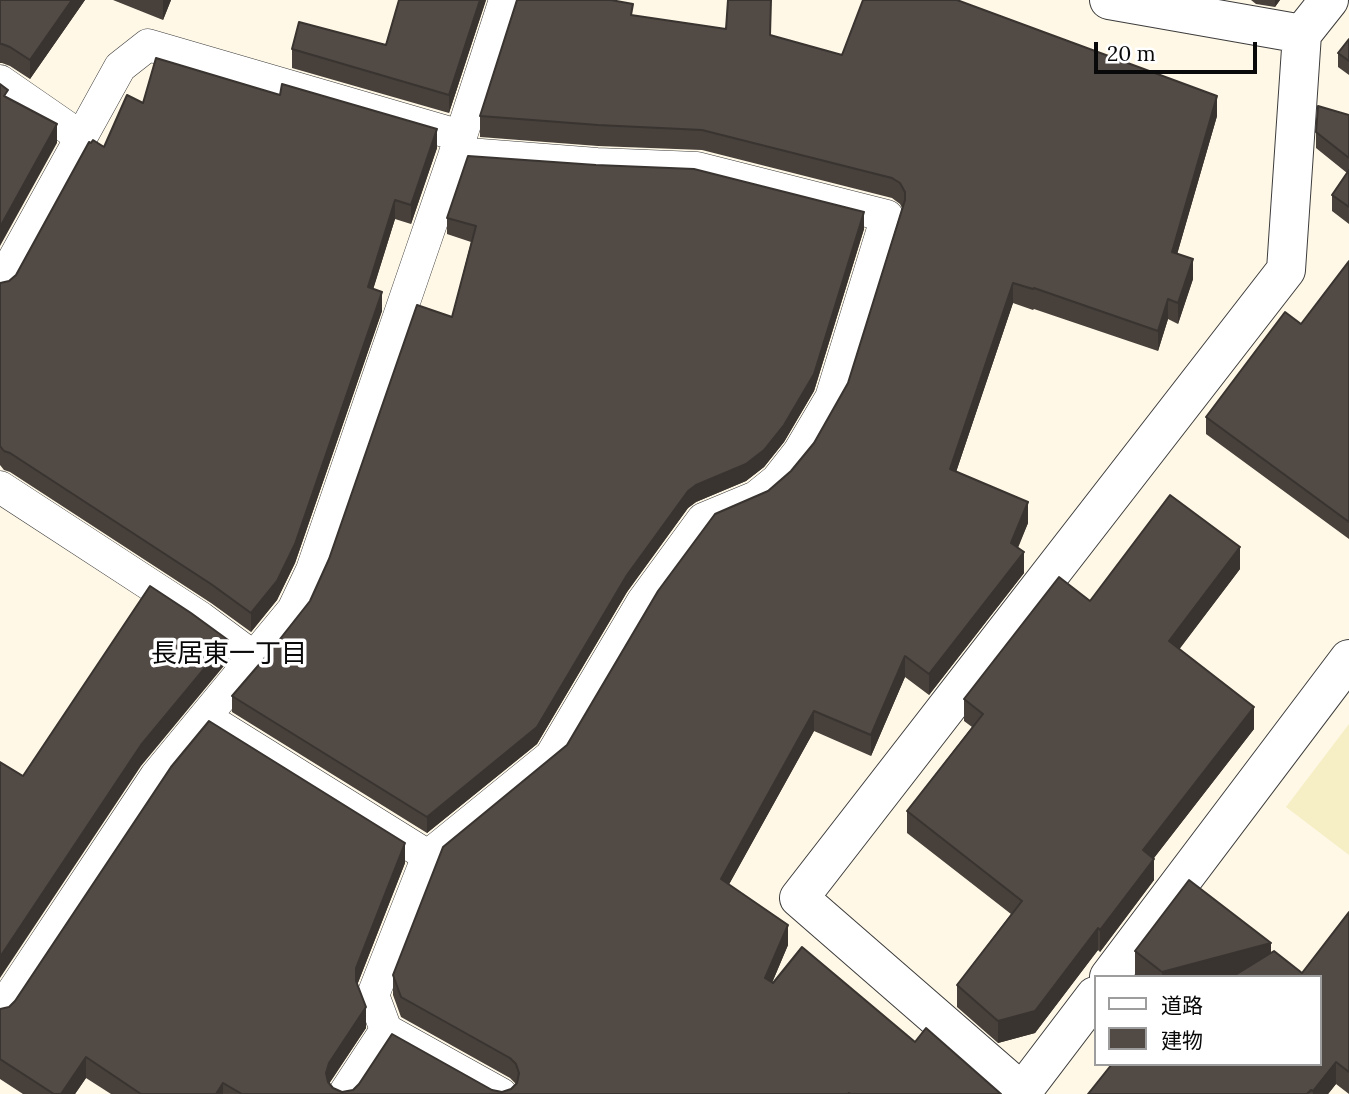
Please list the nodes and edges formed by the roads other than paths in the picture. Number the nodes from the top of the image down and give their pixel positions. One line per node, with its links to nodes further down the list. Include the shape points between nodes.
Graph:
1 (505, 0): 7 (lane)
2 (1109, 0): 4 (street)
3 (1329, 0): 4 (street)
4 (1302, 34): 18 (street, via 1286,270 799,898)
5 (0, 80): 6 (lane)
6 (81, 137): 7 (lane, via 120,67 148,45); 8 (lane)
7 (458, 144): 10 (lane, via 312,570 293,610); 13 (lane, via 597,164 697,168 887,216 831,398 799,452 756,498 703,519 643,601 551,756)
8 (0, 284)
9 (0, 487): 10 (lane)
10 (255, 658): 12 (lane)
11 (1349, 659): 14 (street)
12 (205, 717): 13 (lane); 16 (lane, via 156,776)
13 (428, 856): 17 (lane, via 373,995)
14 (1112, 975)
15 (1094, 997): 18 (street)
16 (0, 1011)
17 (386, 1030): 19 (lane); 20 (lane)
18 (1023, 1093)
19 (344, 1094)
20 (501, 1094)

